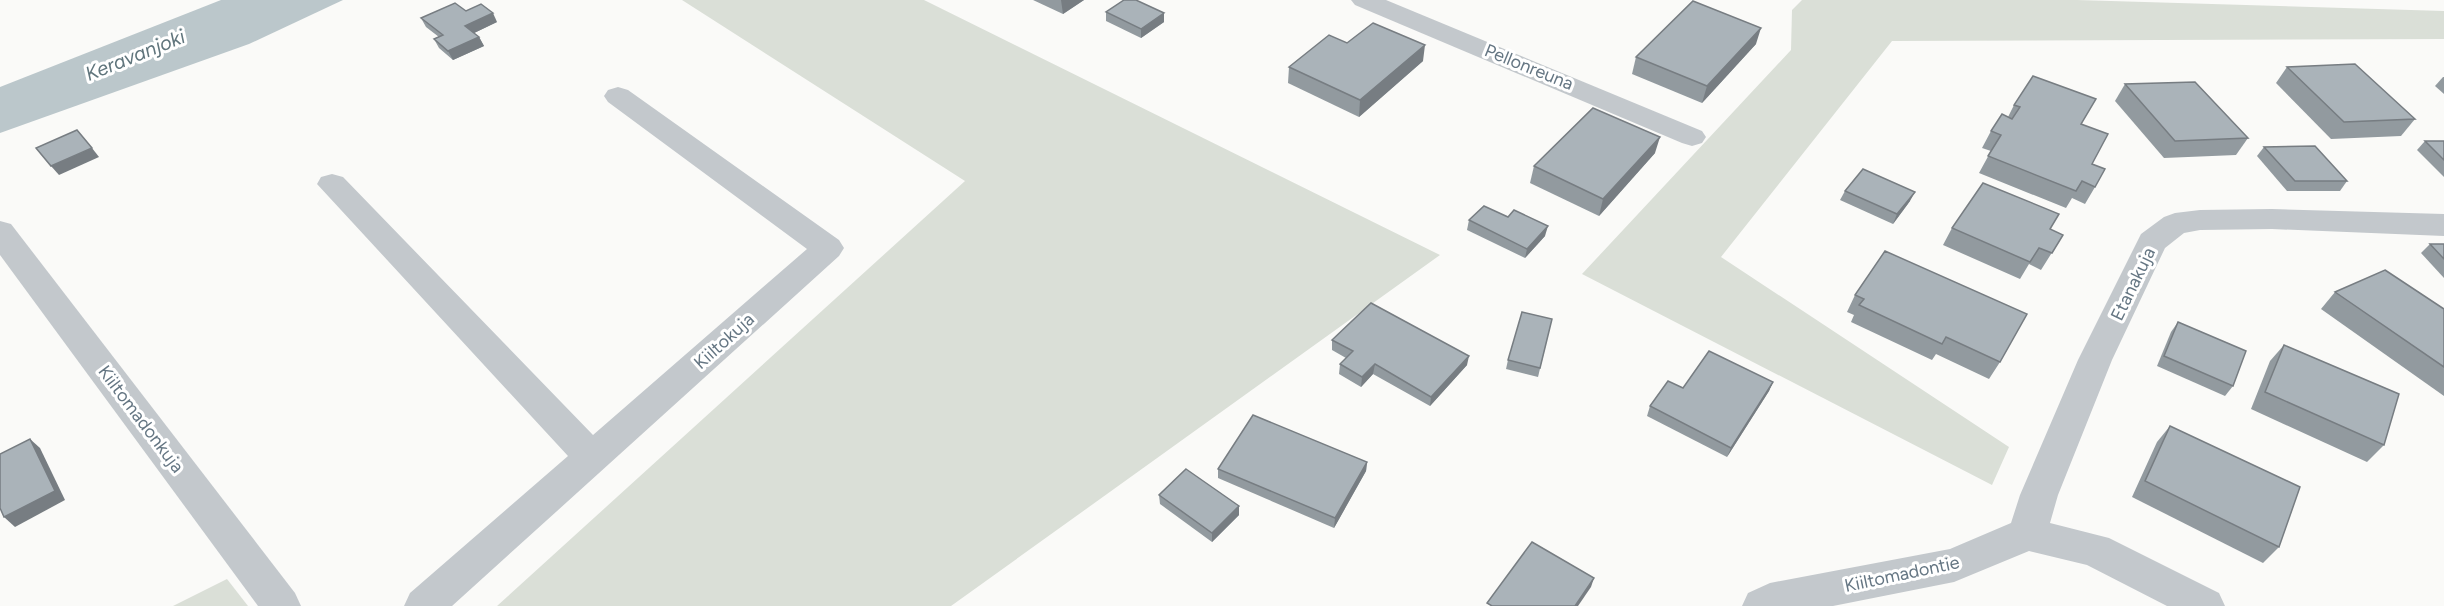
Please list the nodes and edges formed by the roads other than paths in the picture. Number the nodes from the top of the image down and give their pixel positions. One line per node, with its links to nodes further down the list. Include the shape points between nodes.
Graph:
1 (1364, 0): 3 (street, Pellonreuna)
2 (618, 96): 7 (street, Kiiltokuja, via 828,248)
3 (1692, 137)
4 (332, 184): 7 (street)
5 (2444, 225): 8 (street, Etanakuja, via 2272,219 2175,224 2152,242 2095,360 2039,495)
6 (0, 232): 9 (street, Kiiltomadonkuja)
7 (592, 458): 10 (street, Kiiltokuja)
8 (2027, 534): 11 (street, Kiiltomadontie, via 1954,565 1770,601); 12 (street, via 2095,550)
9 (281, 606)
10 (424, 606)
11 (1762, 606)
12 (2205, 606)

